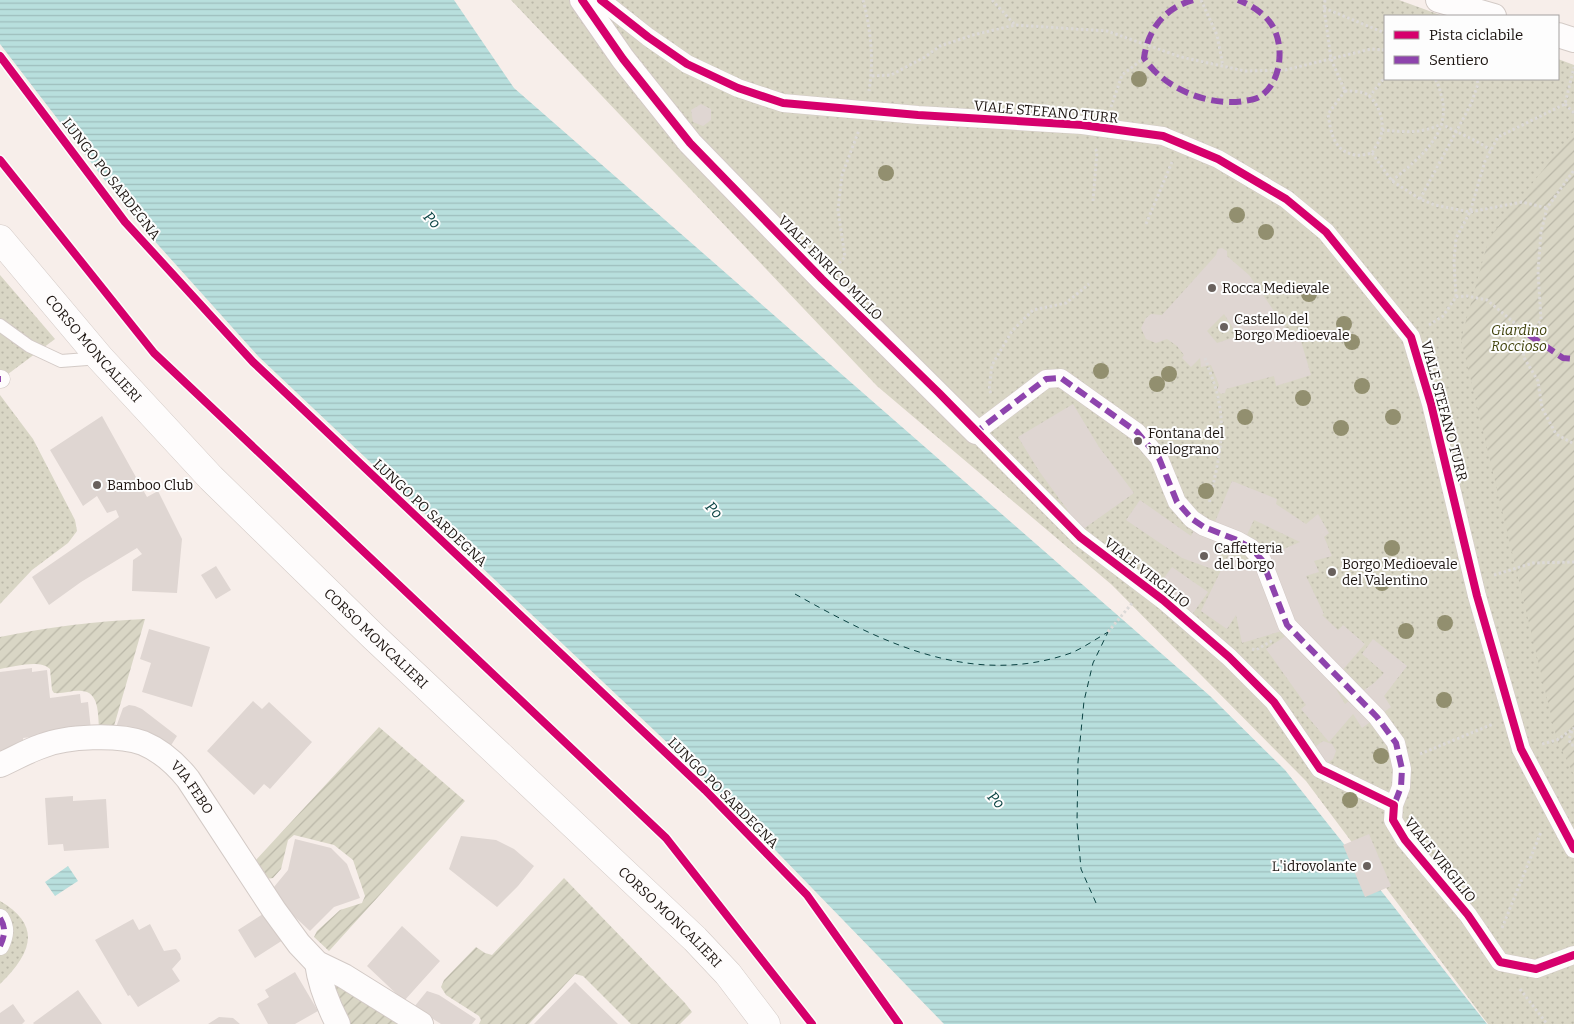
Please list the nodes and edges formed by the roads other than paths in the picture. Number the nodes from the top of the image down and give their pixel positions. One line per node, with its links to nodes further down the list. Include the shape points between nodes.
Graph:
1 (582, 0): 10 (street, VIALE ENRICO MILLO, via 678,129 744,200)
2 (601, 0): 14 (street, VIALE STEFANO TURR, via 687,64 738,88 783,102 918,115 1082,125 1163,136 1218,159 1286,199 1326,232 1411,336 1521,749)
3 (1438, 0): 4 (street)
4 (1490, 15)
5 (1559, 35): 6 (street)
6 (1574, 40)
7 (0, 238): 9 (main road, CORSO MONCALIERI)
8 (0, 325): 9 (lane, via 29,346 61,361)
9 (100, 358): 21 (main road, CORSO MONCALIERI, via 211,478 695,940 728,974)
10 (976, 432): 11 (street, VIALE ENRICO MILLO); 13 (street, via 1046,379 1061,378 1137,432 1159,458 1177,502 1192,519 1251,548 1262,560 1288,626 1377,717 1396,743 1401,787)
11 (1080, 537): 13 (street, VIALE VIRGILIO, via 1163,600 1229,657 1274,702 1320,769)
12 (0, 765): 18 (street, VIA FEBO, via 44,745 71,739 103,738 133,740 175,763 274,910)
13 (1394, 805): 17 (street, VIALE VIRGILIO, via 1393,820 1405,840 1468,914 1497,956 1536,969)
14 (1574, 849)
15 (0, 918): 16 (street, via 5,927)
16 (0, 946)
17 (1574, 955)
18 (317, 963): 19 (street, via 319,979); 20 (street, VIA FEBO)
19 (338, 1024)
20 (421, 1024)
21 (766, 1024)

